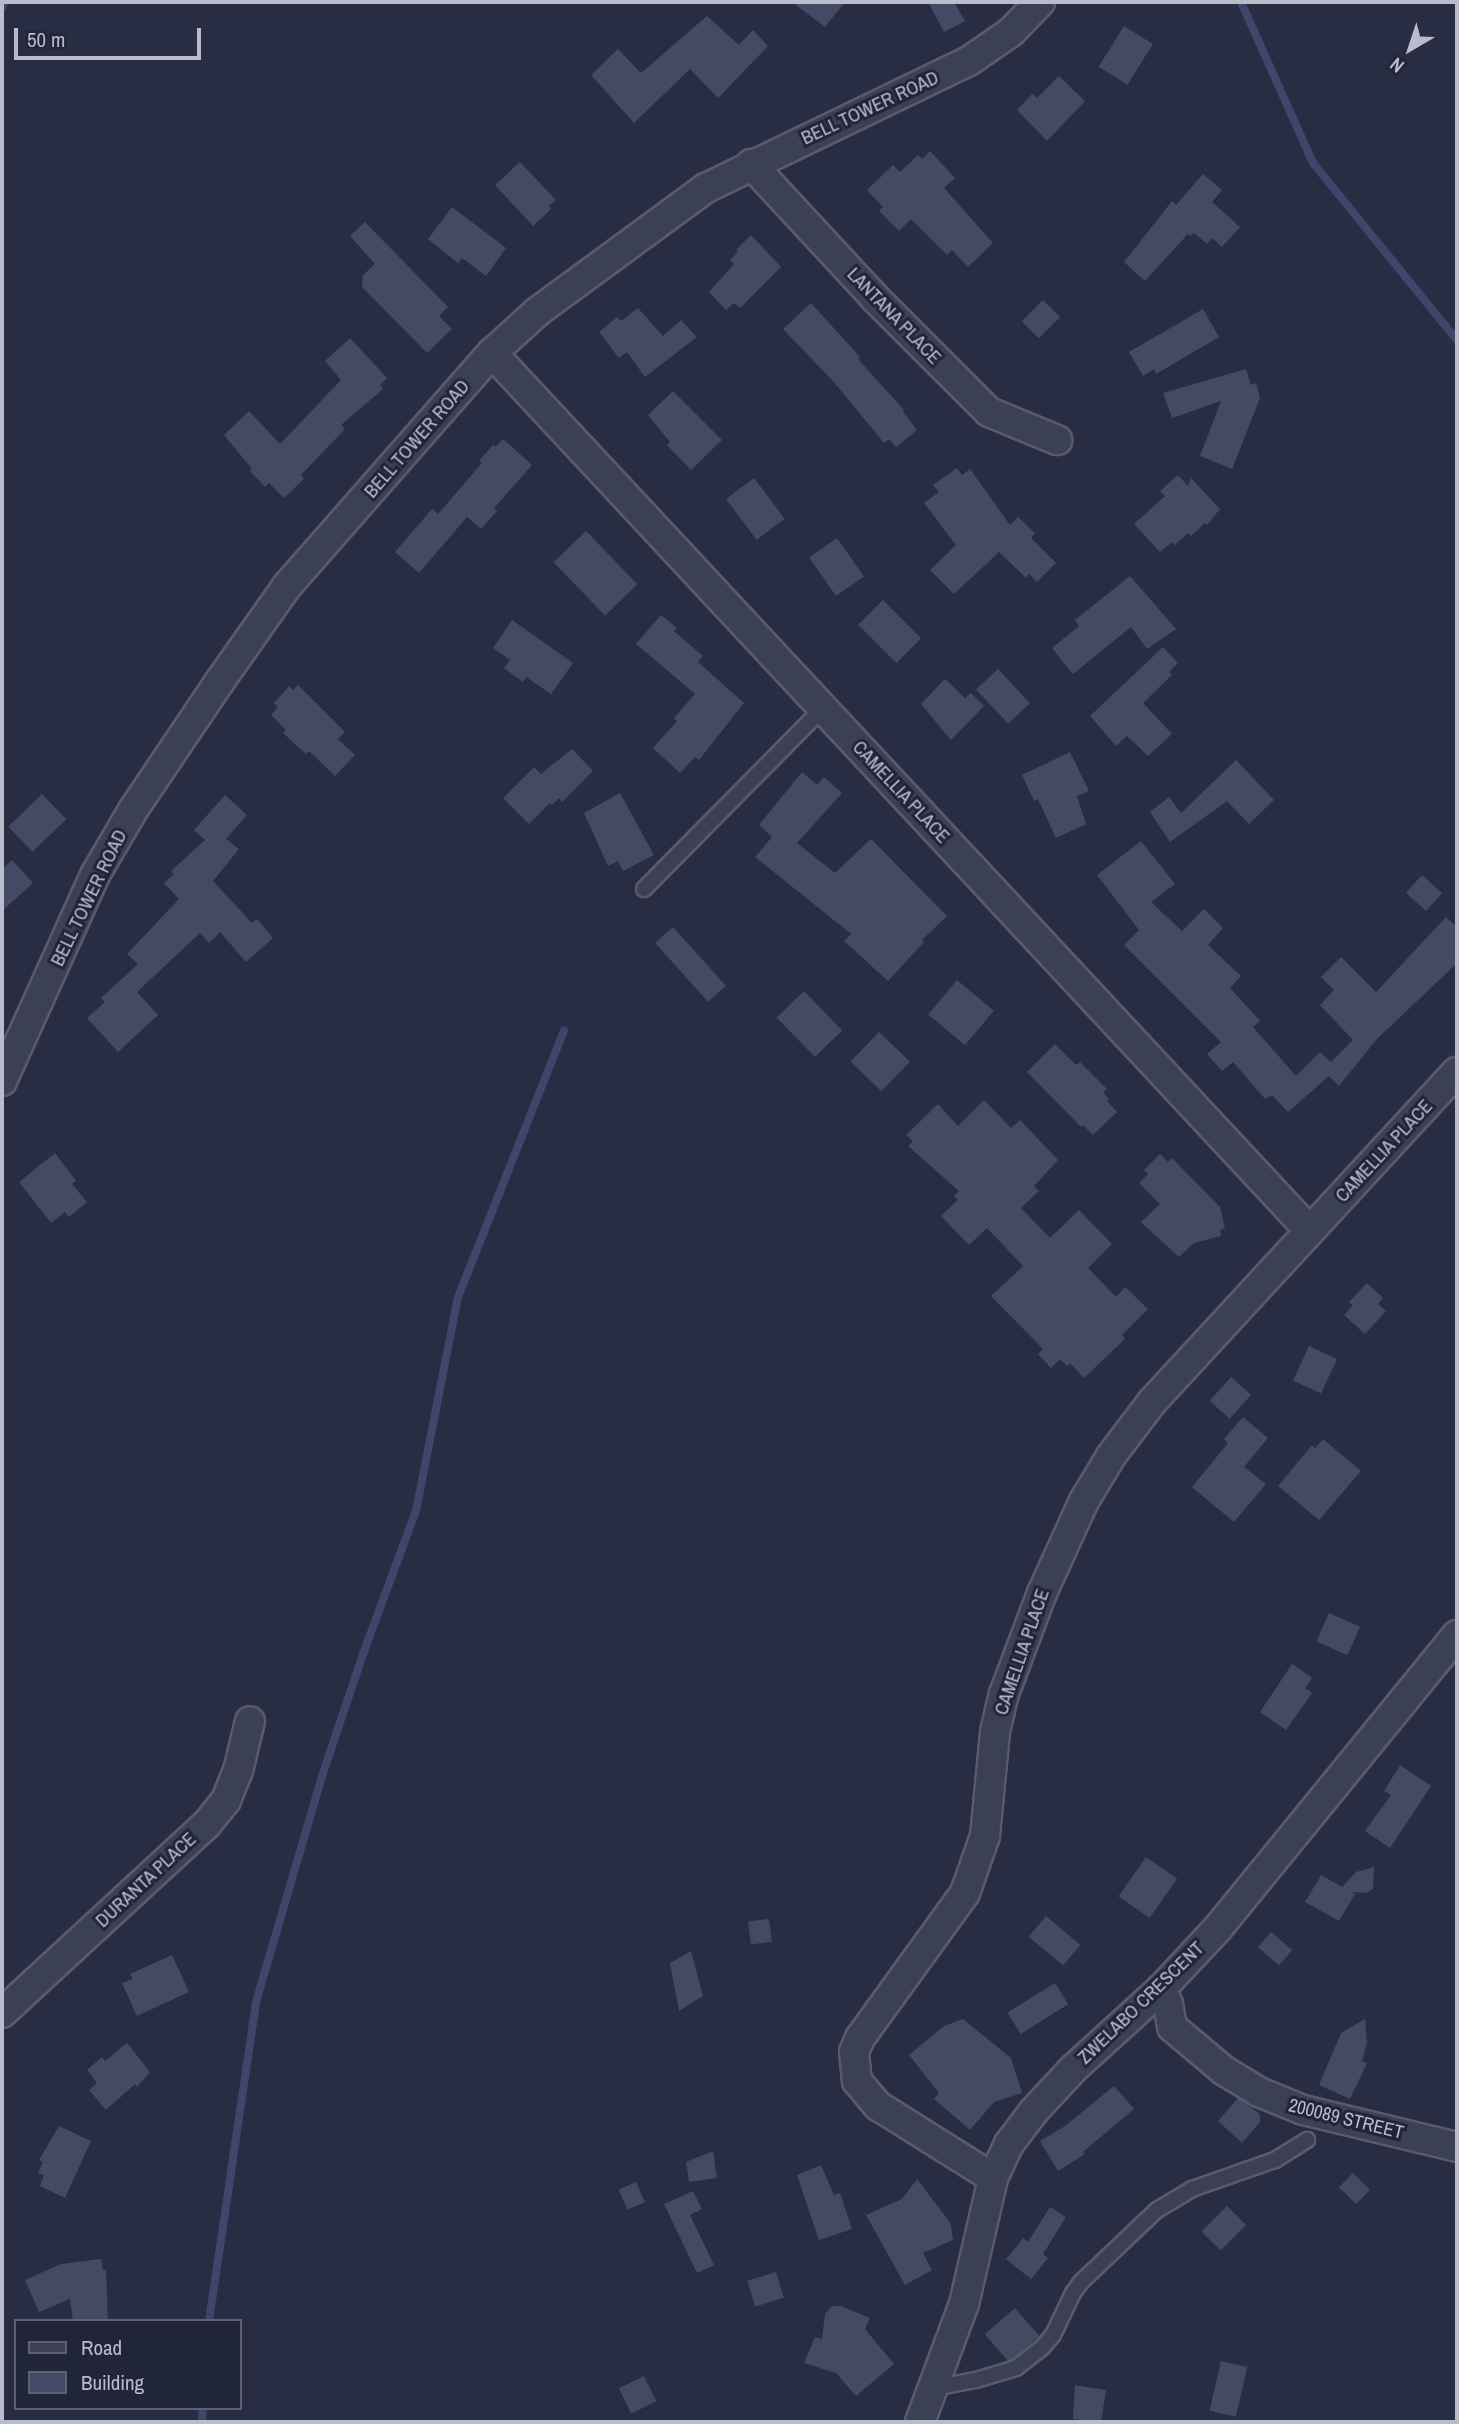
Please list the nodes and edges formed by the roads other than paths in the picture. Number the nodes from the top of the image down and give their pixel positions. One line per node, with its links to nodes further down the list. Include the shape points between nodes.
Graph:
1 (1038, 3): 2 (street, BELL TOWER ROAD, via 1011,32 968,61)
2 (751, 164): 3 (street, BELL TOWER ROAD, via 695,196 537,312); 4 (street, LANTANA PLACE, via 989,412)
3 (492, 353): 5 (street, CAMELLIA PLACE); 8 (street, BELL TOWER ROAD, via 287,586 198,713 95,875)
4 (1057, 440)
5 (823, 708): 6 (lane); 9 (street, CAMELLIA PLACE)
6 (644, 889)
7 (1457, 1072): 9 (street, CAMELLIA PLACE)
8 (2, 1081)
9 (1310, 1231): 16 (street, CAMELLIA PLACE, via 1152,1402 1084,1501 1042,1593 1004,1694 995,1732 985,1836 965,1893 854,2052 857,2081 878,2106)
10 (1457, 1635): 12 (street, ZWELABO CRESCENT, via 1218,1928)
11 (250, 1721): 13 (street, DURANTA PLACE, via 226,1800 206,1825)
12 (1161, 1989): 15 (street, 200089 STREET, via 1172,2027 1223,2070 1259,2092 1303,2110); 16 (street, ZWELABO CRESCENT, via 1034,2111 1009,2144)
13 (2, 2013)
14 (1307, 2140): 17 (lane, via 1275,2160 1192,2189 1157,2210 1081,2282 1053,2334 1016,2368)
15 (1457, 2147)
16 (993, 2178): 17 (street, ZWELABO CRESCENT, via 964,2304)
17 (933, 2388): 18 (street, ZWELABO CRESCENT)
18 (920, 2422)

